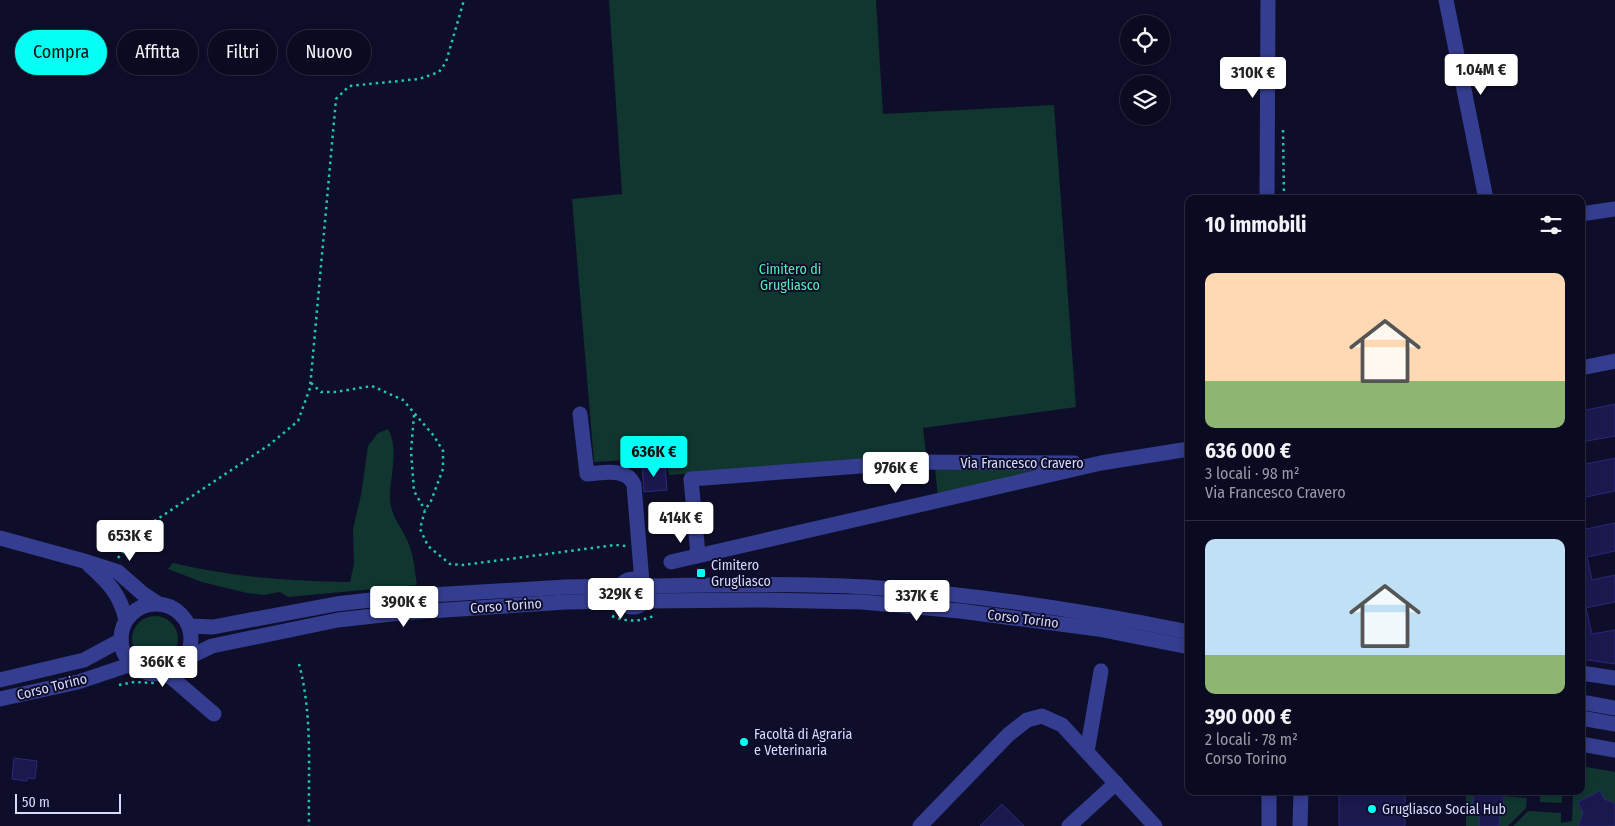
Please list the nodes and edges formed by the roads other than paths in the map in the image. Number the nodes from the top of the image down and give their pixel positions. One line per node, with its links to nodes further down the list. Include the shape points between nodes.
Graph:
1 (1268, 0): 3 (street)
2 (1446, 0): 4 (street)
3 (1267, 195)
4 (1485, 195)
5 (1615, 210): 6 (street)
6 (1585, 214)
7 (1615, 361): 8 (street)
8 (1585, 367)
9 (580, 414): 13 (street, via 587,474 627,474 632,479 636,494)
10 (1185, 450): 11 (street, Via Francesco Cravero)
11 (1101, 463): 14 (street, Via Francesco Cravero); 14 (street, Via Francesco Cravero, via 914,462 691,479)
12 (0, 538): 15 (street)
13 (637, 540): 17 (street); 18 (street)
14 (698, 555): 16 (street, Via Francesco Cravero)
15 (84, 561): 19 (street, via 118,572); 20 (street, via 114,590)
16 (670, 562)
17 (622, 589): 18 (street, Corso Torino, via 636,579); 18 (street, Corso Torino, via 630,607 635,608 642,605); 23 (street, Corso Torino, via 566,587 397,597 336,604 213,627); 27 (street, Corso Torino, via 556,602 338,620 212,646)
18 (644, 589): 21 (street, Corso Torino, via 762,585 865,587 964,595); 26 (street, Corso Torino, via 761,600 862,602 960,611 1098,629)
19 (157, 603): 20 (street, via 138,608); 23 (street, via 171,606)
20 (126, 620): 25 (street)
21 (1151, 624): 22 (street); 24 (street, Corso Torino)
22 (1185, 624)
23 (190, 626): 27 (street, via 192,640)
24 (1185, 631)
25 (121, 640): 28 (street); 33 (street, Corso Torino, via 84,660)
26 (1185, 646)
27 (186, 658): 31 (street, Corso Torino)
28 (132, 664): 31 (street, via 144,672); 34 (street, Corso Torino, via 78,682)
29 (1101, 671): 42 (street)
30 (1585, 674): 32 (street)
31 (169, 676): 37 (street)
32 (1615, 678)
33 (0, 680)
34 (0, 699)
35 (1585, 703): 36 (street)
36 (1615, 708)
37 (214, 714)
38 (1585, 719): 39 (street)
39 (1615, 724)
40 (1585, 745): 41 (street)
41 (1615, 750)
42 (1087, 752): 43 (street); 46 (street, via 1062,725 1042,716 1027,720 1008,735)
43 (1116, 783): 47 (street); 48 (street)
44 (1269, 795): 49 (street)
45 (1301, 795): 50 (street)
46 (920, 826)
47 (1069, 826)
48 (1156, 826)
49 (1269, 826)
50 (1300, 826)

